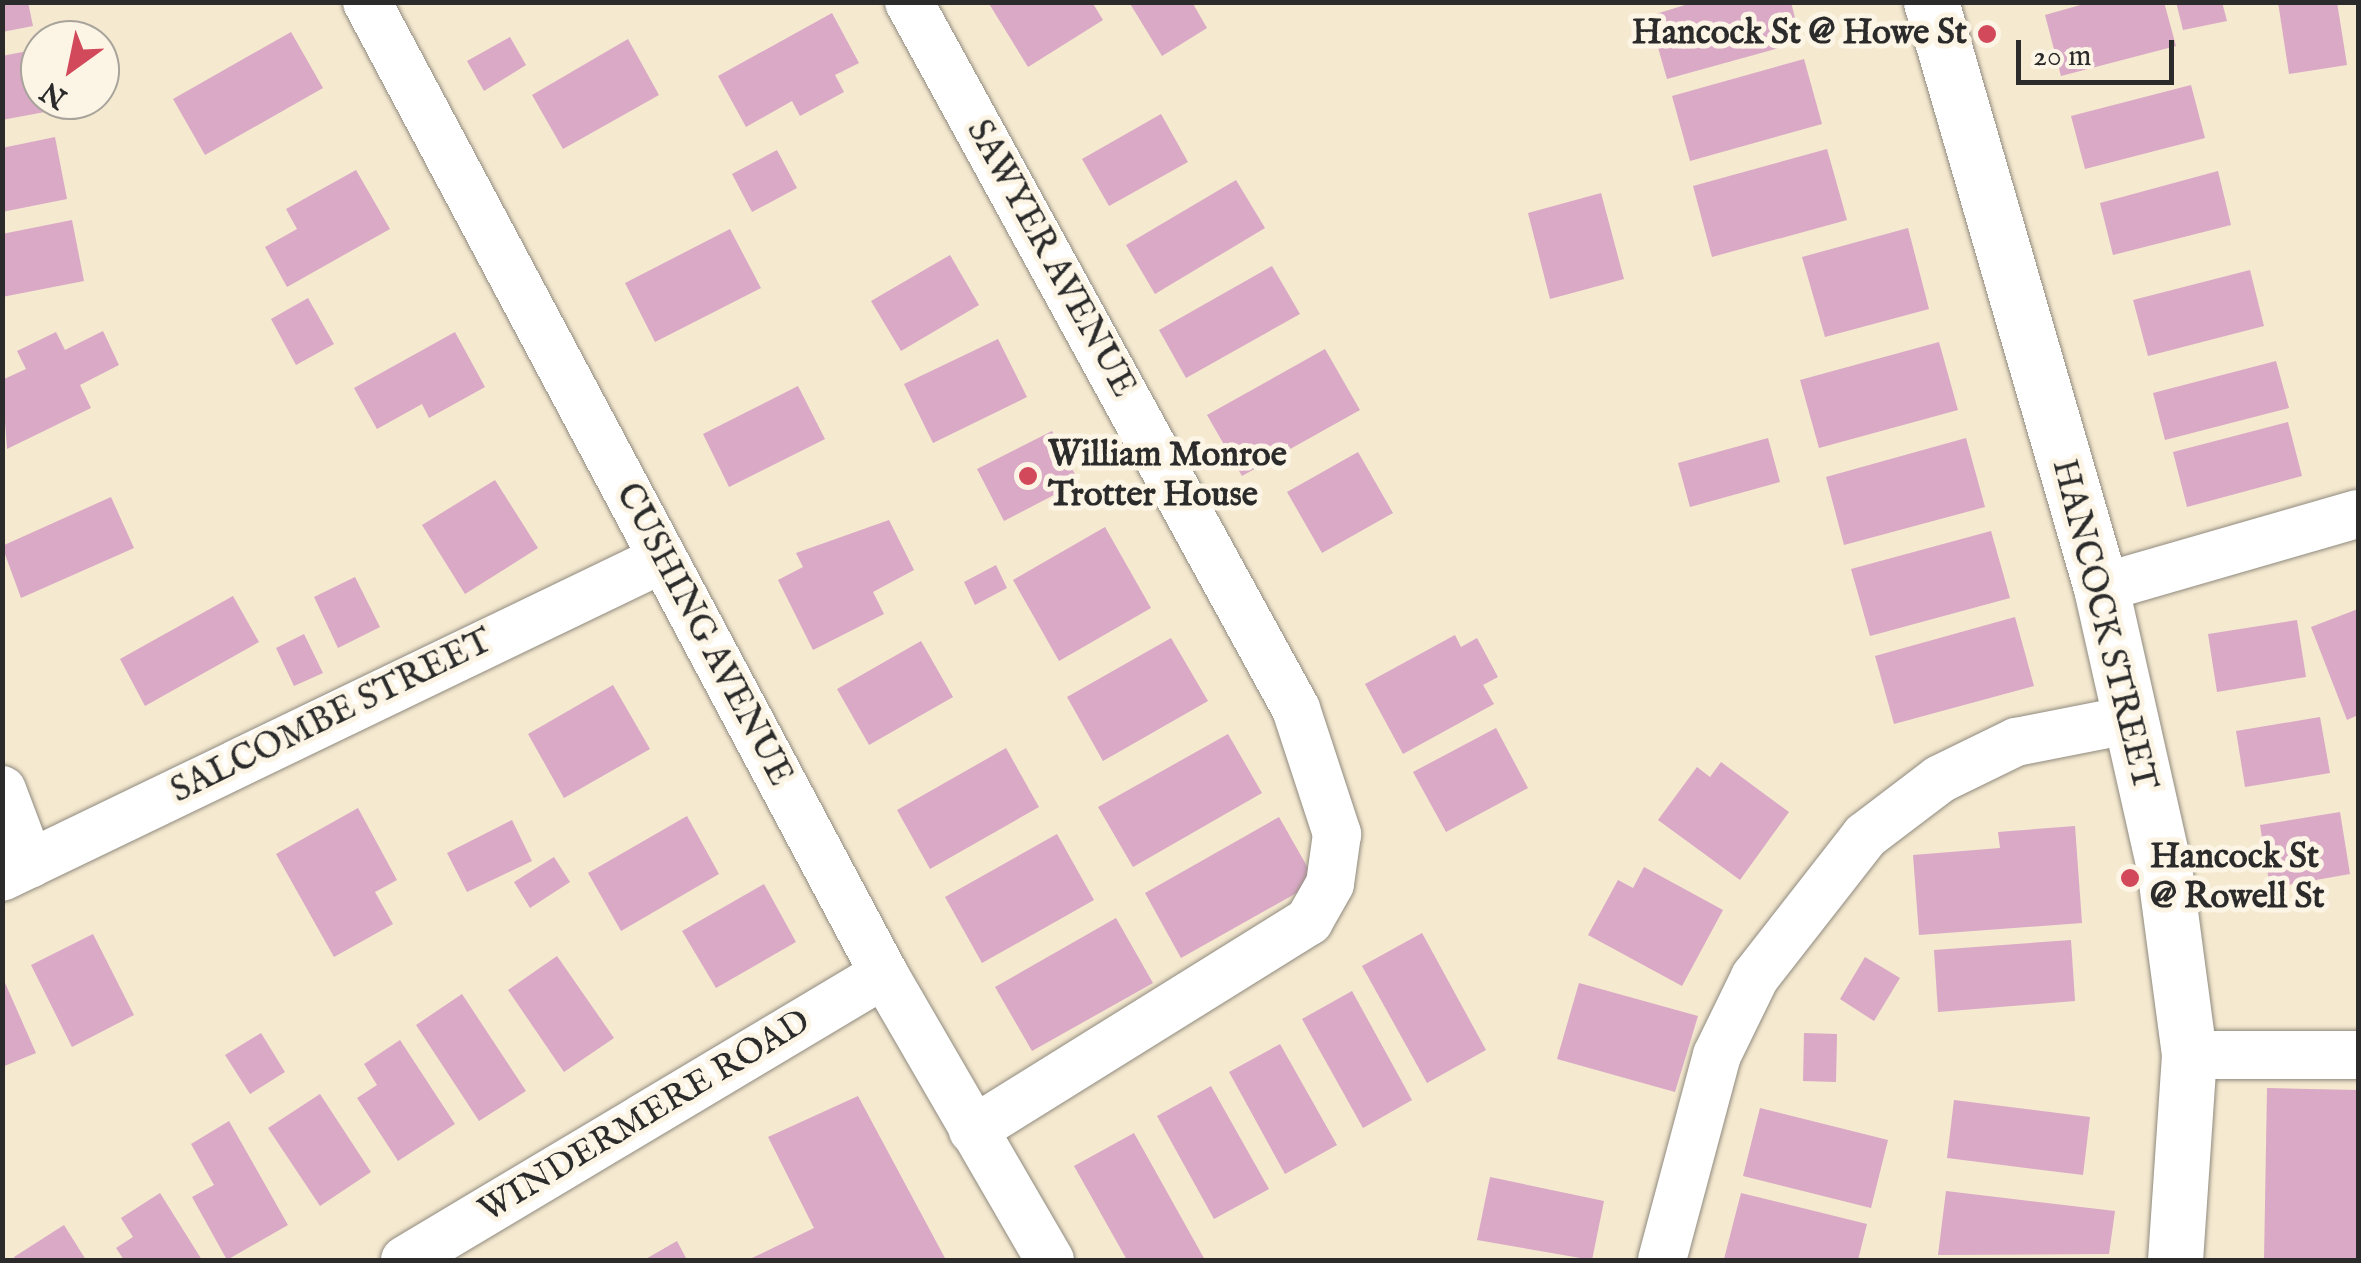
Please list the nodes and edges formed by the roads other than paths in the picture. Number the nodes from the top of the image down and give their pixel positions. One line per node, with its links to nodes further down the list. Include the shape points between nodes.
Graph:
1 (367, 2): 5 (street, CUSHING AVENUE)
2 (909, 2): 13 (street, SAWYER AVENUE, via 1296,709 1337,834 1330,884 1309,921)
3 (1932, 2): 6 (main road, HANCOCK STREET)
4 (2358, 514): 6 (street)
5 (662, 559): 9 (street, SALCOMBE STREET); 10 (street, CUSHING AVENUE)
6 (2101, 588): 7 (main road, HANCOCK STREET)
7 (2128, 720): 11 (main road, HANCOCK STREET, via 2164,868); 16 (street, via 2016,742 1940,779 1865,836 1755,978 1717,1055)
8 (2, 790): 9 (street)
9 (16, 871)
10 (884, 974): 13 (street, CUSHING AVENUE); 14 (street, WINDERMERE ROAD)
11 (2190, 1055): 12 (street); 17 (main road, HANCOCK STREET)
12 (2358, 1055)
13 (973, 1130): 15 (street, CUSHING AVENUE)
14 (405, 1260)
15 (1050, 1260)
16 (1662, 1260)
17 (2175, 1260)

